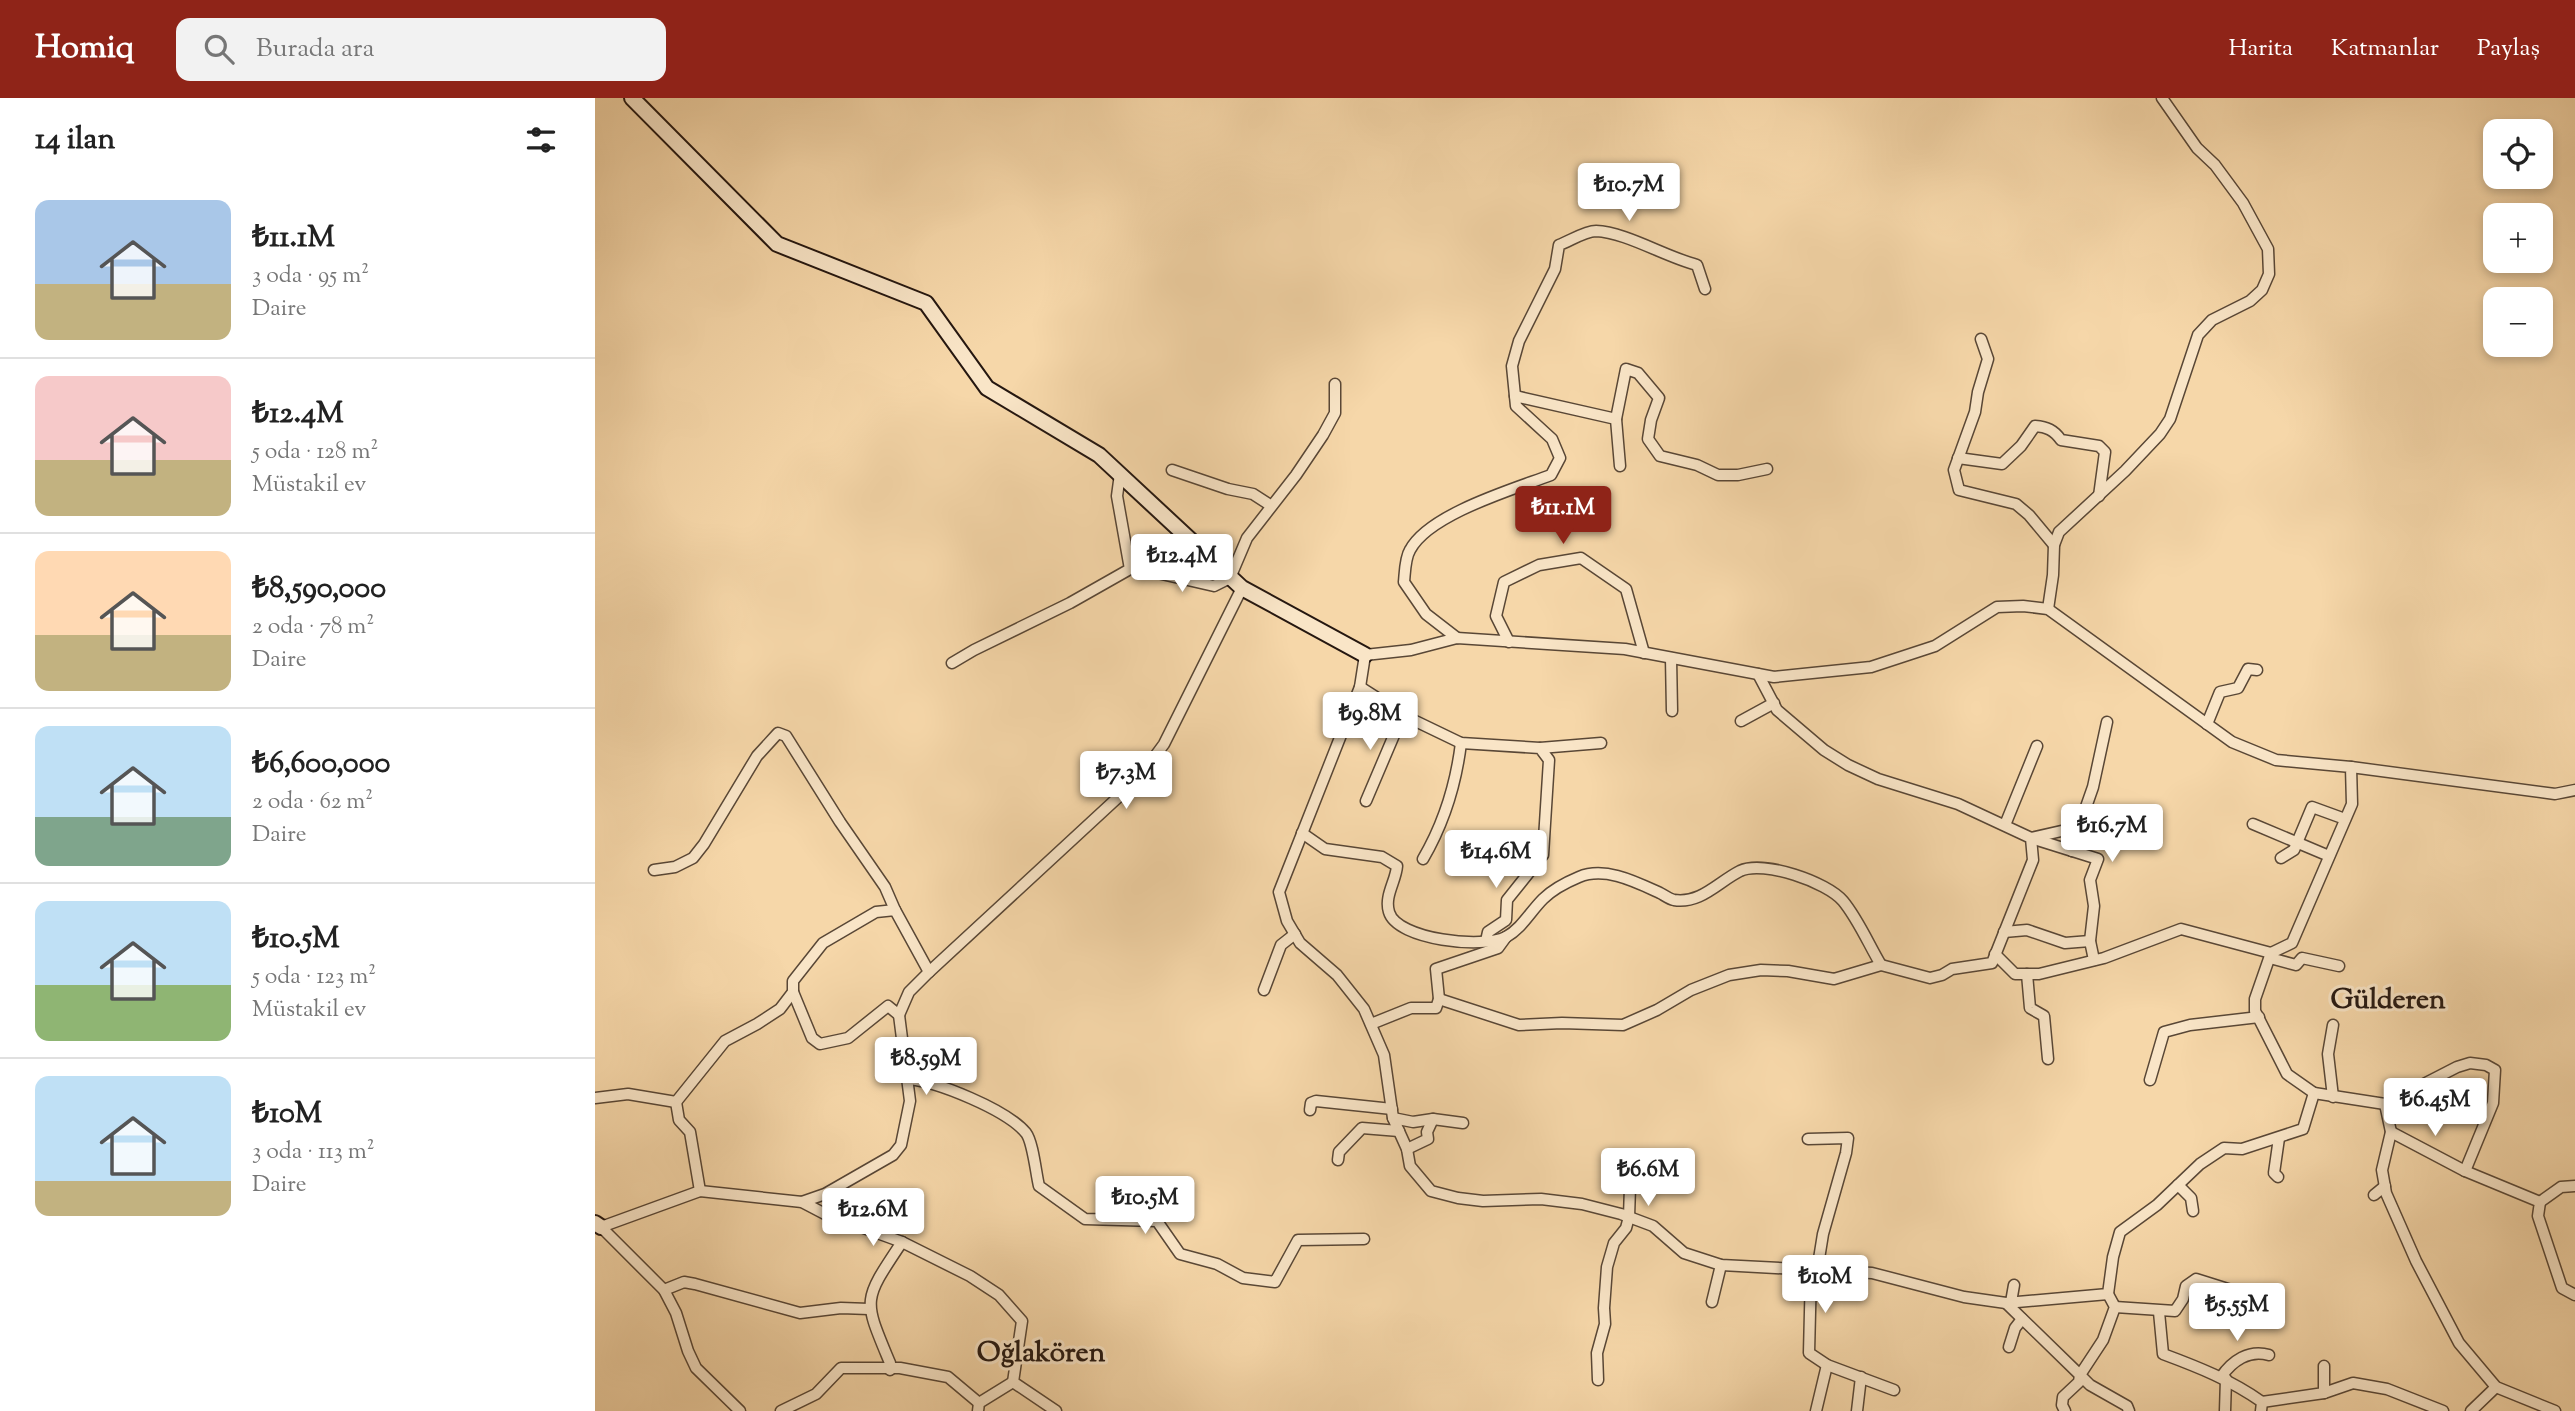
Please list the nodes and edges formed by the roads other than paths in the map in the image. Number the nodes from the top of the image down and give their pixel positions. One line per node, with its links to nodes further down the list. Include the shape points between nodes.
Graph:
1 (2162, 98): 13 (street, via 2243,202 2268,250 2270,274 2250,301 2212,320 2197,335 2169,419 2149,448)
2 (636, 102): 12 (street, via 777,244 926,303 986,388 1099,455)
3 (1705, 289): 6 (street, via 1697,265 1630,239 1594,230 1559,245 1555,269 1519,341 1512,366)
4 (1981, 339): 8 (street, via 1989,359)
5 (1335, 384): 14 (street, via 1335,413 1296,475)
6 (1515, 396): 7 (street); 19 (street, via 1515,406 1552,439 1560,458 1551,475 1461,510 1426,532 1409,551 1404,582 1426,614)
7 (1616, 419): 9 (street); 10 (street, via 1626,369 1638,373 1659,398 1648,439 1660,456 1717,475)
8 (1958, 458): 13 (street, via 2002,464 2035,426 2042,426 2055,431 2061,440 2099,446 2105,452); 15 (street, via 1954,470 1959,490 2016,504)
9 (1620, 466)
10 (1767, 469)
11 (1172, 470): 14 (street, via 1254,494)
12 (1119, 474): 16 (street, via 1117,496); 17 (street)
13 (2099, 496): 15 (street, via 2059,532)
14 (1270, 505): 17 (street, via 1247,538)
15 (2053, 545): 18 (street)
16 (1131, 567): 17 (street, via 1214,586); 24 (street)
17 (1236, 583): 22 (street); 64 (street, via 1164,744 1139,778)
18 (2048, 608): 26 (street, via 1997,607 1935,646 1871,667 1774,677); 33 (street)
19 (1457, 638): 20 (street); 22 (street)
20 (1509, 642): 21 (street); 21 (street, via 1496,617 1504,582 1539,565 1581,558 1626,589)
21 (1644, 653): 23 (street)
22 (1365, 655): 27 (street)
23 (1671, 658): 26 (street); 29 (street)
24 (952, 663)
25 (2257, 670): 33 (street, via 2248,669 2238,688 2220,692)
26 (1758, 674): 28 (street)
27 (1360, 687): 30 (street); 45 (street)
28 (1774, 703): 31 (street); 43 (street, via 1824,750 1848,765)
29 (1672, 711)
30 (1403, 714): 34 (street); 40 (street)
31 (1741, 721)
32 (2106, 722): 44 (street, via 2093,787)
33 (2207, 724): 38 (street, via 2232,742 2276,760)
34 (1461, 743): 37 (street); 51 (street, via 1443,820)
35 (1601, 743): 37 (street)
36 (2037, 747): 43 (street)
37 (1540, 748): 57 (street, via 1549,760 1543,855 1507,900 1506,920 1488,932)
38 (2351, 767): 39 (street, via 2555,794); 41 (street, via 2353,804)
39 (2575, 790)
40 (1366, 801)
41 (2345, 819): 47 (street, via 2312,807); 49 (street)
42 (2253, 824): 47 (street)
43 (2005, 825): 46 (street)
44 (2079, 827): 46 (street); 48 (street)
45 (1302, 833): 55 (street, via 1279,892); 57 (street, via 1325,849 1382,858 1397,866 1388,909 1395,922 1408,930 1445,939)
46 (2031, 838): 48 (street); 54 (street, via 2033,860)
47 (2297, 843): 49 (street); 50 (street)
48 (2072, 851): 58 (street, via 2098,859 2091,880)
49 (2329, 856): 60 (street, via 2292,943)
50 (2281, 858)
51 (1423, 859)
52 (654, 870): 53 (street, via 693,858 757,756 778,733 786,736 885,887)
53 (895, 910): 64 (street); 67 (street, via 876,912 823,943 793,981)
54 (2004, 932): 58 (street, via 2027,930 2064,943); 59 (street)
55 (1295, 934): 66 (street, via 1281,945); 71 (street, via 1337,975)
56 (1506, 937): 57 (street); 62 (street, via 1551,892 1579,877 1604,873 1672,900 1689,900 1700,898 1740,871 1766,869 1809,880 1842,900); 68 (street, via 1498,948 1436,969)
57 (1486, 941)
58 (2090, 941): 61 (street)
59 (1996, 954): 62 (street, via 1992,963 1952,969 1930,978); 65 (street, via 2015,974)
60 (2270, 956): 61 (street, via 2181,929); 63 (street, via 2296,965 2302,958); 70 (street, via 2255,999)
61 (2094, 960): 65 (street)
62 (1881, 965): 68 (street, via 1834,979 1761,970 1729,975 1623,1025 1519,1025)
63 (2339, 966)
64 (929, 972): 69 (street, via 909,992)
65 (2027, 974): 73 (street, via 2030,1008 2044,1016)
66 (1264, 990)
67 (793, 992): 69 (street, via 812,1038 820,1044 848,1038 888,1006); 79 (street, via 779,1009 725,1041)
68 (1439, 999): 71 (street, via 1436,1008 1411,1008)
69 (899, 1015): 74 (street)
70 (2259, 1017): 75 (street, via 2164,1032); 76 (street, via 2287,1074)
71 (1371, 1024): 82 (street, via 1384,1055)
72 (2333, 1025): 77 (street, via 2328,1054)
73 (2048, 1059)
74 (907, 1079): 99 (street, via 910,1101 901,1145 893,1155); 104 (street, via 931,1082 1003,1115 1027,1134 1039,1186 1085,1219 1157,1221 1180,1254 1217,1264 1243,1278 1275,1282 1298,1240)
75 (2150, 1080)
76 (2313, 1093): 77 (street); 87 (street, via 2303,1129)
77 (2333, 1097): 80 (street)
78 (595, 1098): 79 (street, via 628,1094)
79 (676, 1102): 97 (street, via 680,1120 690,1132)
80 (2385, 1104): 86 (street); 91 (street, via 2456,1067 2470,1063 2495,1070 2493,1103)
81 (1310, 1110): 82 (street, via 1311,1102 1316,1101)
82 (1393, 1114): 83 (street, via 1413,1122); 85 (street)
83 (1433, 1119): 84 (street); 89 (street, via 1428,1139)
84 (1463, 1123)
85 (1399, 1130): 89 (street); 90 (street, via 1362,1128 1339,1152)
86 (2391, 1132): 91 (street); 94 (street, via 2382,1170)
87 (2279, 1138): 92 (street, via 2274,1172); 93 (street, via 2242,1149 2224,1148)
88 (1808, 1139): 107 (street, via 1848,1138 1818,1265)
89 (1407, 1149): 102 (street, via 1410,1166 1431,1191 1483,1201 1541,1199 1582,1204)
90 (1338, 1160)
91 (2465, 1171): 100 (street)
92 (2278, 1177)
93 (2178, 1185): 101 (street, via 2191,1198); 111 (street, via 2120,1232)
94 (2385, 1186): 98 (street); 129 (street, via 2416,1261 2459,1343)
95 (2575, 1186): 100 (street, via 2561,1187)
96 (1630, 1187): 102 (street)
97 (700, 1191): 99 (street); 103 (street)
98 (2374, 1195)
99 (802, 1202): 105 (street)
100 (2540, 1202): 112 (street, via 2538,1216 2562,1288)
101 (2193, 1211)
102 (1629, 1217): 106 (street, via 1653,1226 1684,1253); 127 (street, via 1607,1267)
103 (598, 1225): 109 (street)
104 (1364, 1239)
105 (902, 1242): 116 (street, via 870,1293); 128 (street, via 970,1276 1011,1307 1021,1321)
106 (1721, 1265): 107 (street); 113 (street)
107 (1811, 1271): 114 (street, via 1872,1273 1964,1297); 121 (street, via 1809,1353)
108 (2014, 1285): 114 (street)
109 (664, 1290): 116 (street, via 684,1282 800,1313); 134 (street, via 697,1368)
110 (2231, 1290): 117 (street, via 2196,1279 2186,1286 2175,1311)
111 (2108, 1294): 114 (street); 115 (street)
112 (2575, 1295)
113 (1711, 1302)
114 (2009, 1302): 118 (street)
115 (2115, 1307): 117 (street); 124 (street, via 2103,1340)
116 (869, 1309): 123 (street)
117 (2159, 1312): 126 (street, via 2163,1354)
118 (2022, 1319): 119 (street); 124 (street)
119 (2009, 1347)
120 (2269, 1355): 126 (street, via 2250,1353 2229,1366)
121 (1827, 1365): 125 (street); 137 (street)
122 (2324, 1366): 131 (street)
123 (890, 1370): 133 (street, via 948,1377); 135 (street, via 841,1368 816,1394)
124 (2080, 1375): 139 (street, via 2063,1397); 140 (street)
125 (1861, 1377): 130 (street); 138 (street)
126 (2224, 1378): 132 (street); 141 (street)
127 (1598, 1380)
128 (1013, 1382): 133 (street); 136 (street)
129 (2496, 1387): 143 (street); 144 (street)
130 (1894, 1390)
131 (2324, 1393): 132 (street); 142 (street, via 2353,1383 2387,1389)
132 (2261, 1406)
133 (979, 1407)
134 (740, 1411)
135 (781, 1411)
136 (1056, 1411)
137 (1816, 1411)
138 (1857, 1411)
139 (2065, 1411)
140 (2129, 1411)
141 (2225, 1411)
142 (2443, 1411)
143 (2471, 1411)
144 (2555, 1411)

